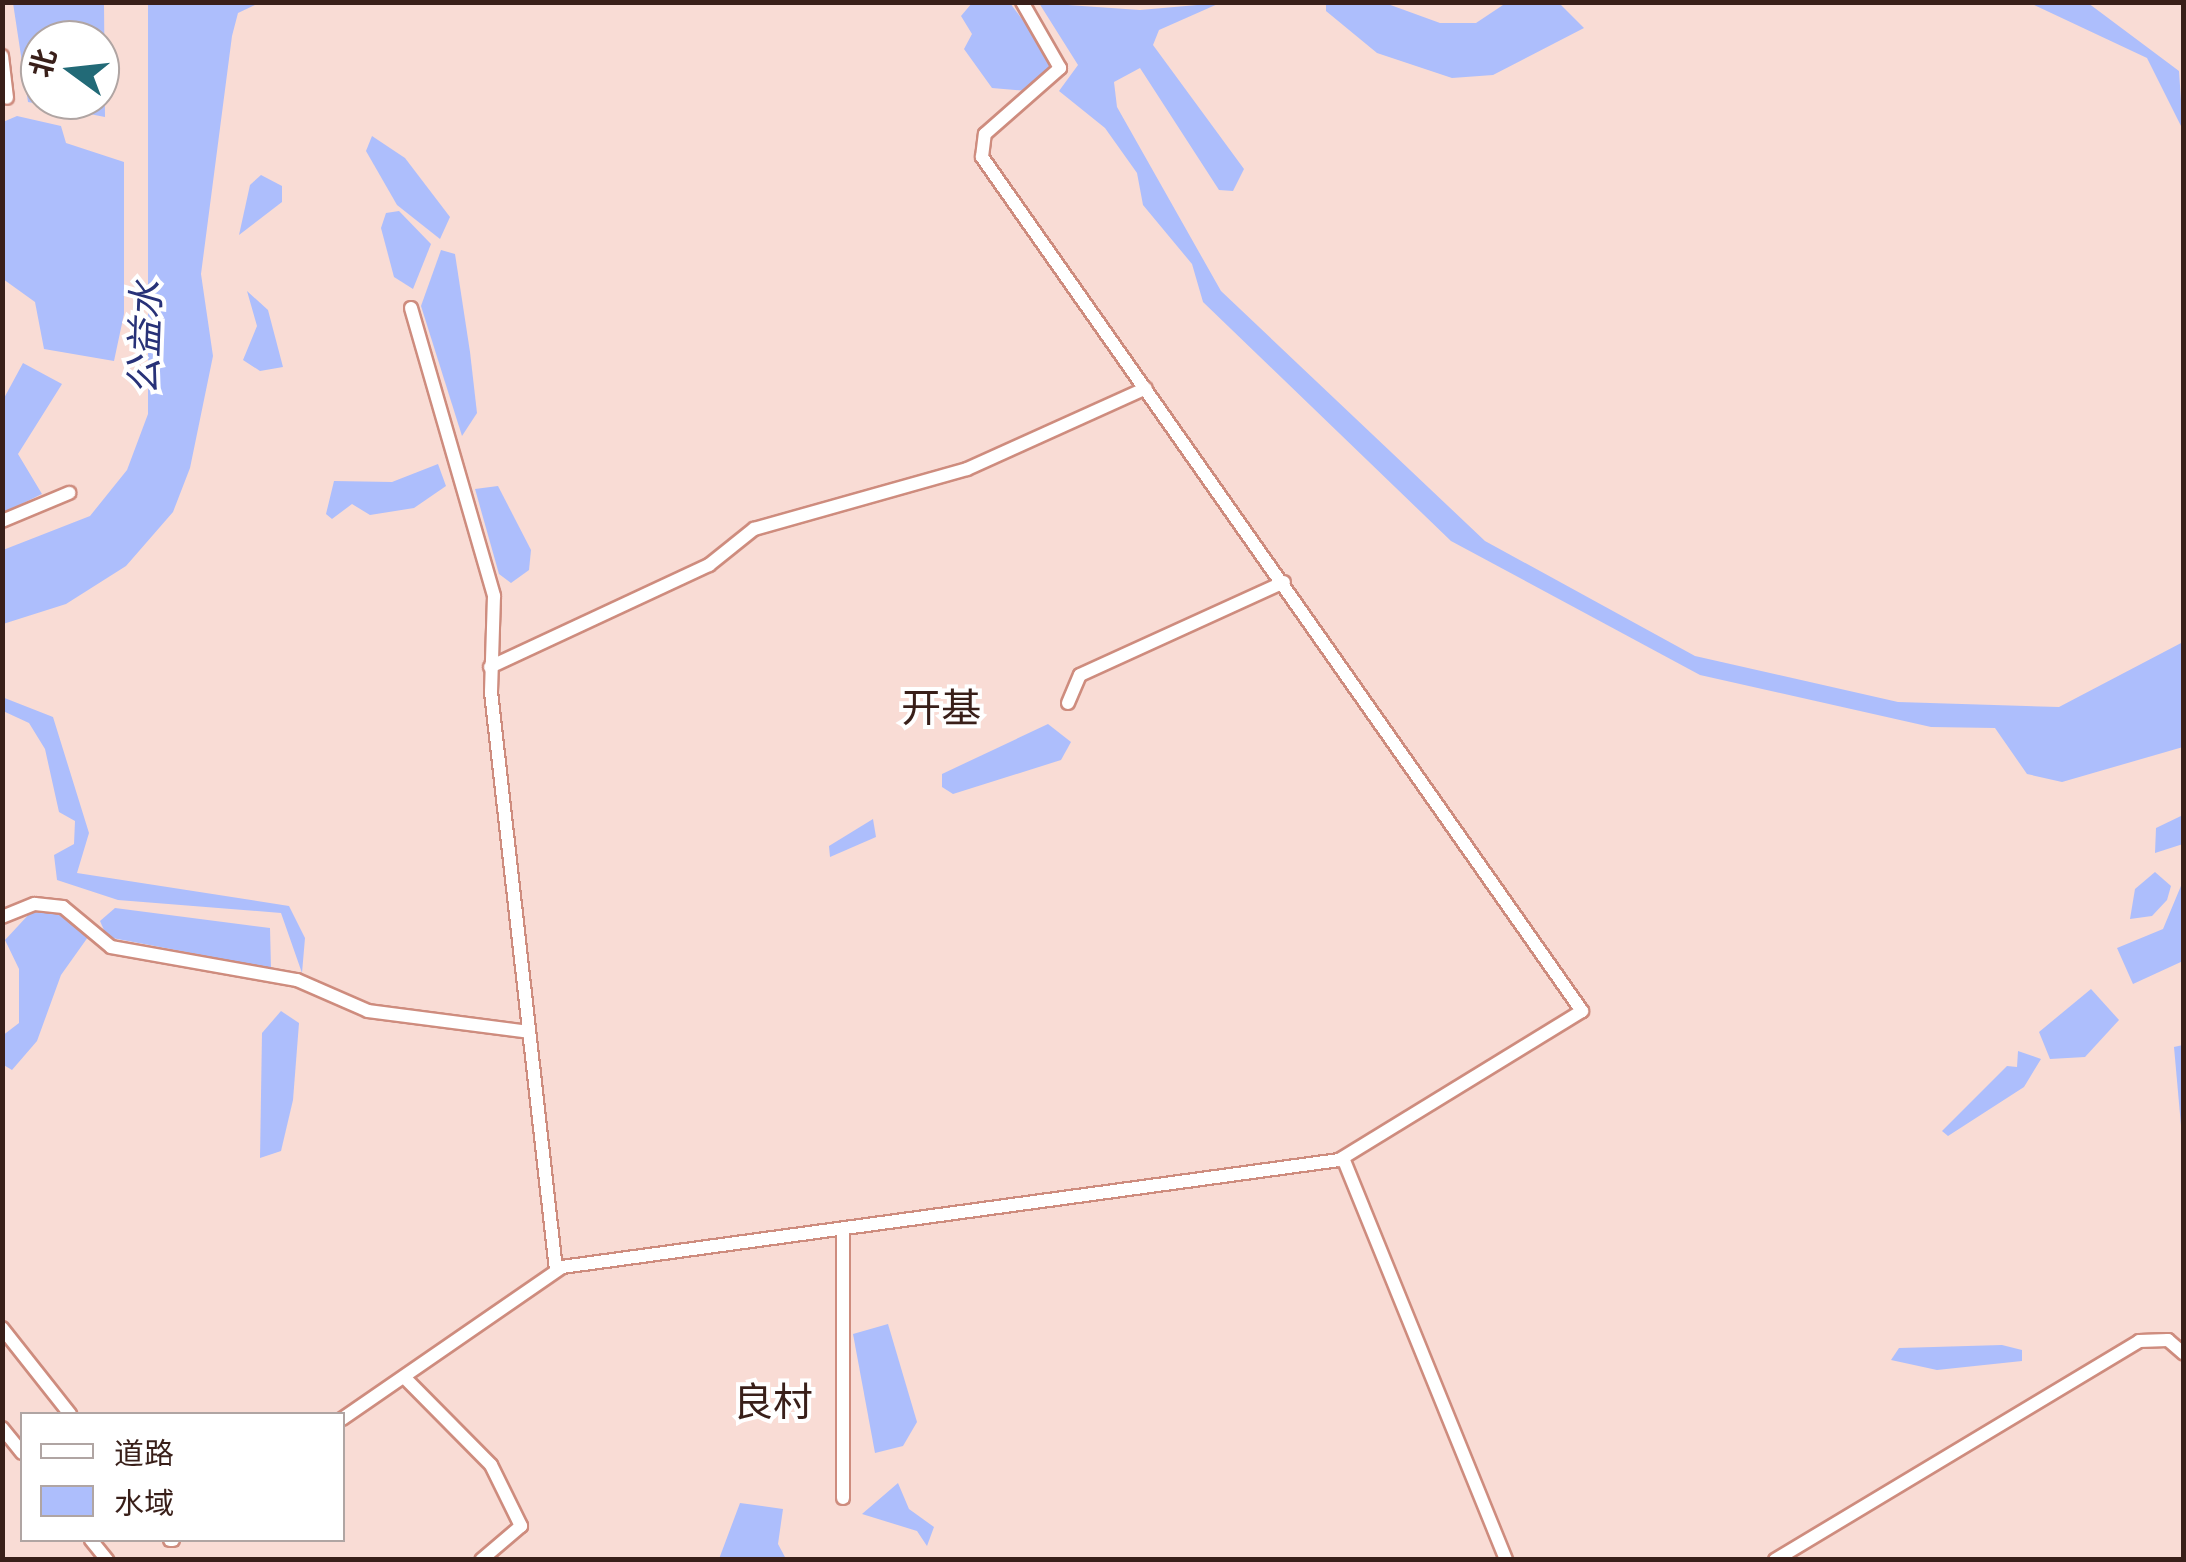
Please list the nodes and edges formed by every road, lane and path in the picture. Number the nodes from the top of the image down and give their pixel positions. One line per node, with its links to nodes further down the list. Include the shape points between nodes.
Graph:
1 (1022, 2): 5 (street, via 1060,68 986,134 981,154)
2 (2, 56): 3 (street)
3 (6, 98)
4 (412, 308): 9 (street, via 492,583)
5 (1146, 388): 8 (street); 9 (street, via 967,469 754,529 709,565)
6 (70, 493): 7 (street)
7 (2, 521)
8 (1284, 582): 10 (street, via 1080,675); 13 (street, via 1582,1011)
9 (490, 666): 12 (street)
10 (1068, 704)
11 (2, 916): 12 (street, via 34,904 62,907 112,946 297,980 368,1011)
12 (529, 1032): 15 (street)
13 (1343, 1158): 14 (street); 25 (street)
14 (844, 1230): 15 (street); 23 (street)
15 (556, 1270): 18 (street)
16 (2, 1328): 19 (street)
17 (2184, 1354): 26 (street, via 2168,1340 2139,1341)
18 (406, 1378): 20 (street); 24 (street, via 491,1465 521,1526)
19 (68, 1412)
20 (345, 1417)
21 (2, 1428): 22 (street)
22 (20, 1450)
23 (843, 1498)
24 (481, 1560)
25 (1506, 1560)
26 (1775, 1560)

